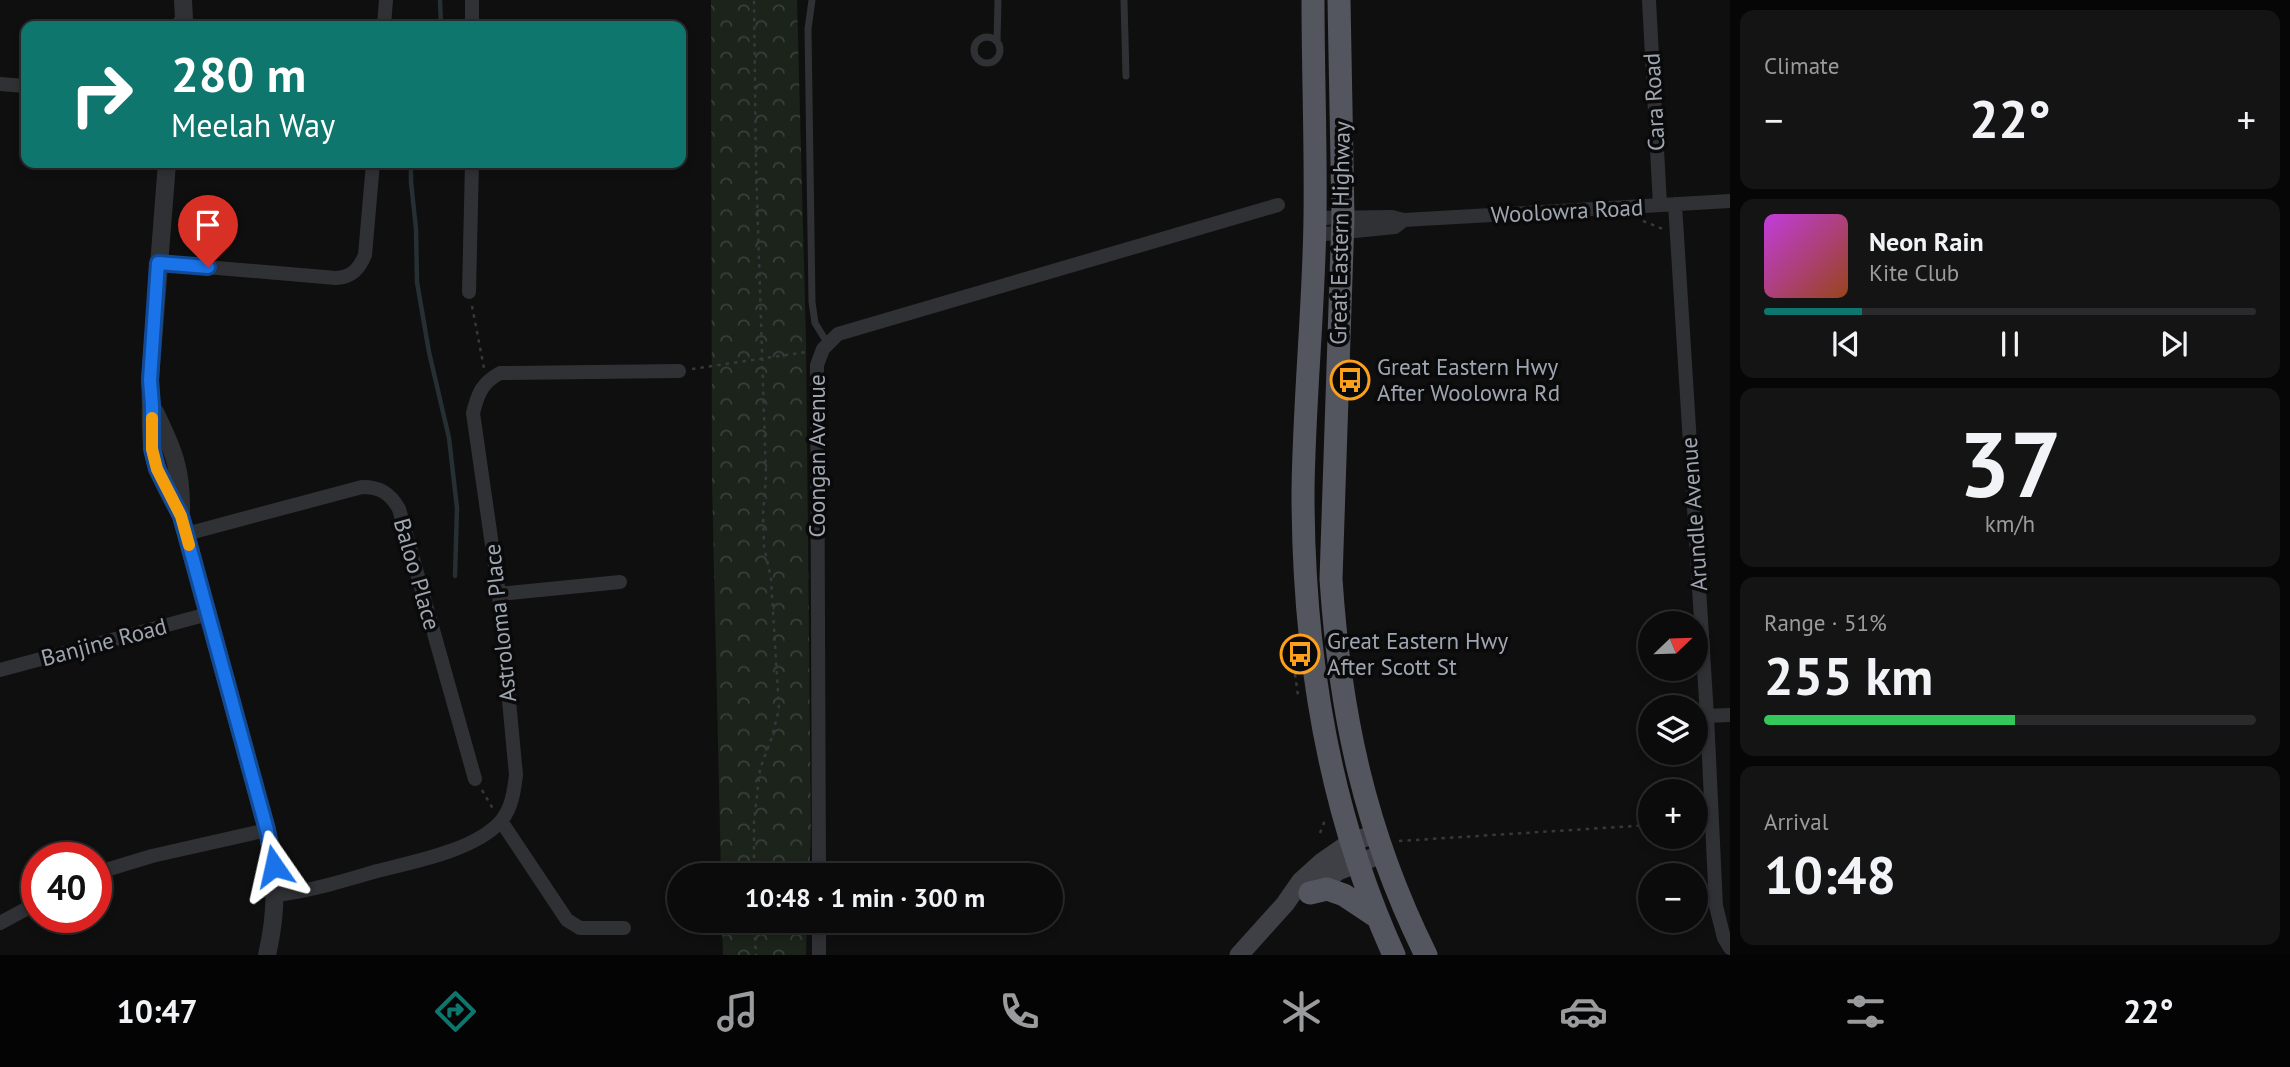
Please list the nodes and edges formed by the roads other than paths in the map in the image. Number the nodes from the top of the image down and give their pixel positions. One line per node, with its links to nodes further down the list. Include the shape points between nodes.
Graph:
1 (173, 0): 11 (street)
2 (183, 0): 12 (street)
3 (386, 0): 13 (street)
4 (472, 0): 14 (street)
5 (812, 0): 29 (lane, via 808,29 812,302 815,323)
6 (998, 0): 15 (lane)
7 (1124, 0): 16 (lane)
8 (1312, 0): 26 (highway, Great Eastern Highway)
9 (1339, 0): 25 (highway, Great Eastern Highway)
10 (1649, 0): 23 (street, Cara Road)
11 (174, 21)
12 (183, 21)
13 (384, 21)
14 (472, 21)
15 (996, 41)
16 (1126, 76)
17 (0, 84): 18 (street)
18 (21, 86)
19 (167, 168): 27 (street)
20 (373, 168): 27 (street, via 365,255 353,274 336,278)
21 (472, 168): 28 (street)
22 (1730, 201): 23 (street, Woolowra Road)
23 (1667, 204): 25 (street, Woolowra Road, via 1405,220 1392,217); 36 (street, Arundle Avenue, via 1676,231)
24 (1278, 205): 29 (street, Coongan Avenue, via 838,334)
25 (1343, 225): 26 (street, Woolowra Road); 43 (highway, Great Eastern Highway, via 1331,579 1348,724 1362,787)
26 (1315, 226): 44 (highway, Great Eastern Highway, via 1303,492 1308,605 1322,723)
27 (158, 263): 31 (street, via 152,405 177,460)
28 (469, 292)
29 (826, 346): 45 (street, Coongan Avenue, via 817,365)
30 (679, 371): 33 (street, Astroloma Place, via 500,373 486,381 473,412)
31 (186, 534): 34 (street); 40 (street, Baloo Place, via 362,487 384,491 399,509)
32 (620, 582): 33 (street)
33 (499, 594): 41 (street, Astroloma Place, via 516,775 513,800)
34 (208, 614): 35 (street, Banjine Road); 42 (street)
35 (0, 670)
36 (1706, 695)
37 (1730, 715): 38 (street)
38 (1708, 716)
39 (1708, 737): 55 (street, Arundle Avenue, via 1716,906)
40 (475, 779)
41 (501, 821): 48 (street, via 452,851); 53 (street, via 568,920 580,928)
42 (267, 830): 46 (street); 48 (street)
43 (1382, 843): 44 (main road); 60 (highway, Great Eastern Highway)
44 (1354, 852): 47 (main road, via 1338,872); 49 (main road, via 1315,868); 51 (highway, Great Eastern Highway)
45 (819, 863)
46 (112, 868)
47 (1310, 893): 49 (main road); 51 (highway, via 1327,889 1344,895)
48 (276, 895): 56 (street)
49 (1285, 904): 58 (main road)
50 (21, 912): 52 (street)
51 (1377, 917): 59 (highway, Great Eastern Highway)
52 (0, 923)
53 (624, 928)
54 (819, 933): 57 (street)
55 (1730, 948)
56 (267, 955)
57 (819, 955)
58 (1239, 955)
59 (1394, 955)
60 (1426, 955)

